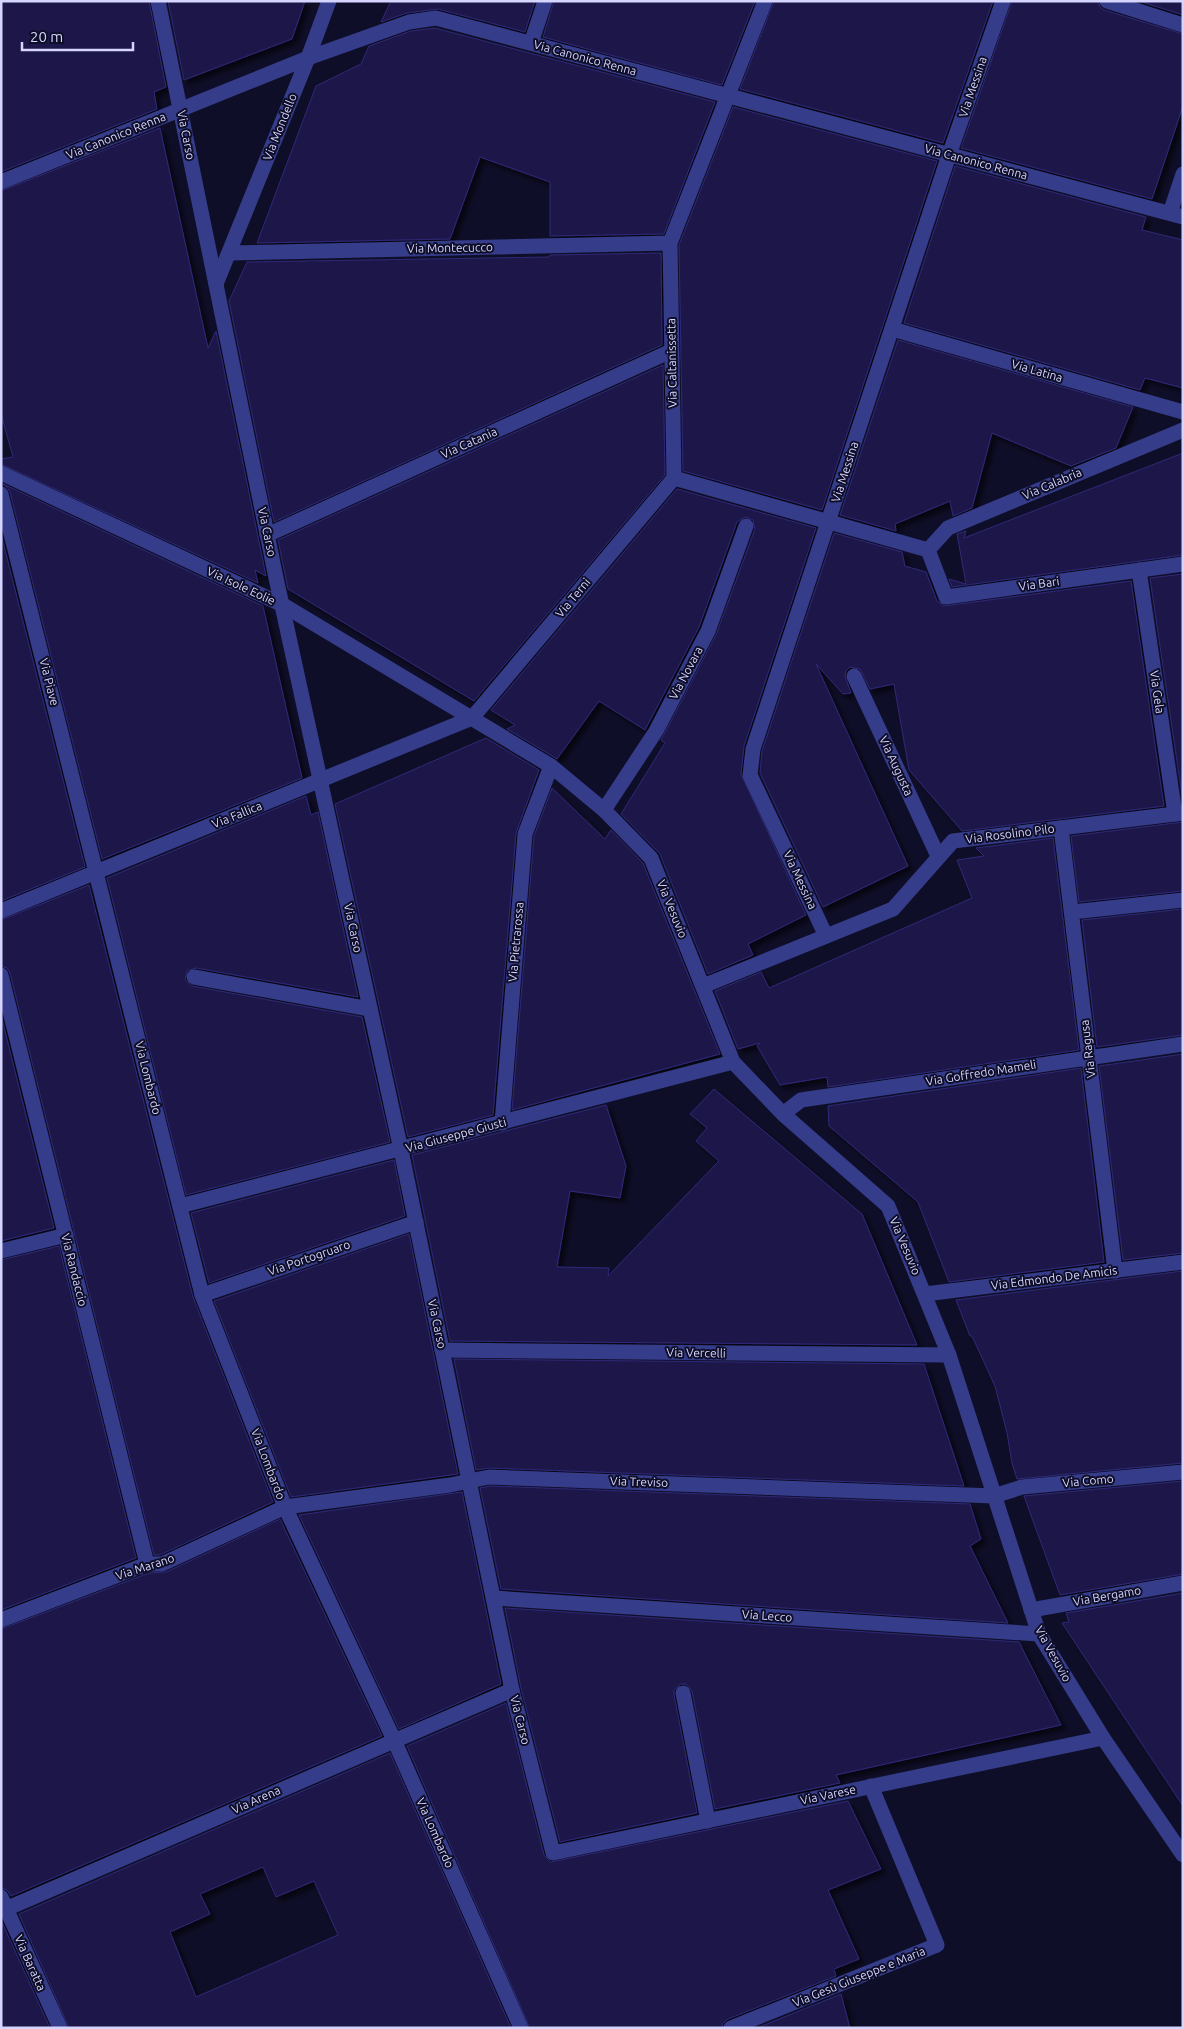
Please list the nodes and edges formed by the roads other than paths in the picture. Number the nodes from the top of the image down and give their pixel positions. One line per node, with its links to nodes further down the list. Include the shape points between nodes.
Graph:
1 (158, 1): 11 (street, Via Carso)
2 (329, 1): 9 (street, Via Mondello)
3 (545, 1): 8 (street)
4 (765, 1): 10 (street, Via Caltanissetta)
5 (1003, 1): 12 (street, Via Messina)
6 (1107, 1): 7 (street)
7 (1183, 25)
8 (531, 43): 9 (street, Via Canonico Renna, via 436,18 409,22); 10 (street, Via Canonico Renna)
9 (308, 58): 11 (street, Via Canonico Renna); 18 (street, Via Mondello)
10 (728, 96): 12 (street, Via Canonico Renna); 17 (street, Via Caltanissetta)
11 (181, 110): 14 (street, Via Canonico Renna); 16 (street, Via Carso)
12 (949, 155): 15 (street, Via Canonico Renna); 20 (street, Via Messina)
13 (1183, 174): 15 (street)
14 (1, 182)
15 (1176, 215)
16 (206, 236): 18 (street); 19 (street, Via Carso)
17 (670, 242): 18 (street, Via Montecucco); 21 (street, Via Caltanissetta)
18 (229, 253): 19 (street, Via Mondello)
19 (216, 284): 29 (street, Via Carso)
20 (892, 329): 22 (street, Via Latina); 27 (street, Via Messina)
21 (671, 351): 25 (street, Via Caltanissetta); 29 (street, Via Catania)
22 (1183, 412)
23 (1183, 430): 30 (street, Via Calabria, via 948,528)
24 (1, 472): 33 (street, Via Isole Eolie)
25 (674, 478): 27 (street); 35 (street, Via Terni)
26 (1, 494): 42 (street, Via Piave)
27 (828, 521): 30 (street); 46 (street, Via Messina, via 753,749 750,775)
28 (746, 526): 38 (street, Via Novara, via 708,631 656,731)
29 (268, 534): 33 (street, Via Carso)
30 (928, 550): 32 (street, Via Bari, via 946,597)
31 (1183, 564): 32 (street, Via Bari)
32 (1139, 570): 39 (street, Via Gela)
33 (283, 605): 35 (street, Via Isole Eolie); 37 (street, Via Carso)
34 (854, 676): 41 (street, Via Augusta)
35 (472, 718): 36 (street, Via Vesuvio); 37 (street, Via Fallica)
36 (551, 766): 38 (street, Via Vesuvio); 55 (street, Via Pietrarossa, via 525,834)
37 (321, 780): 42 (street, Via Fallica); 50 (street, Via Carso)
38 (604, 810): 49 (street, Via Vesuvio, via 651,858)
39 (1179, 813): 40 (street, Via Rosolino Pilo)
40 (1062, 828): 41 (street, Via Rosolino Pilo, via 953,841); 45 (street, Via Ragusa)
41 (938, 856): 46 (street, Via Rosolino Pilo, via 893,909)
42 (97, 871): 44 (street, Via Fallica); 57 (street, Via Lombardo)
43 (1183, 900): 45 (street)
44 (1, 911)
45 (1072, 912): 52 (street, Via Ragusa)
46 (826, 936): 49 (street, Via Rosolino Pilo)
47 (1, 975): 59 (street, Via Randaccio)
48 (194, 977): 50 (street)
49 (703, 986): 53 (street, Via Vesuvio)
50 (370, 1009): 56 (street, Via Carso)
51 (1183, 1044): 52 (street, Via Goffredo Mameli)
52 (1089, 1056): 54 (street, Via Goffredo Mameli, via 801,1100); 62 (street, Via Ragusa)
53 (732, 1062): 54 (street, Via Vesuvio); 55 (street, Via Giuseppe Giusti)
54 (784, 1114): 63 (street, Via Vesuvio, via 888,1206)
55 (502, 1123): 56 (street, Via Giuseppe Giusti)
56 (401, 1150): 57 (street, Via Giuseppe Giusti); 58 (street, Via Carso)
57 (180, 1206): 64 (street, Via Lombardo)
58 (416, 1222): 64 (street, Via Portogruaro); 65 (street, Via Carso)
59 (66, 1235): 60 (street); 71 (street, Via Randaccio)
60 (1, 1251)
61 (1183, 1262): 62 (street, Via Edmondo De Amicis)
62 (1115, 1271): 63 (street, Via Edmondo De Amicis)
63 (925, 1294): 66 (street, Via Vesuvio)
64 (202, 1295): 70 (street, Via Lombardo)
65 (442, 1350): 66 (street, Via Vercelli); 68 (street, Via Carso)
66 (949, 1355): 69 (street, Via Vesuvio)
67 (1183, 1472): 69 (street, Via Como, via 1022,1487)
68 (470, 1481): 69 (street, Via Treviso, via 490,1476); 70 (street, Via Treviso); 73 (street, Via Carso)
69 (994, 1496): 74 (street, Via Vesuvio)
70 (285, 1507): 71 (street, Via Marano, via 162,1564); 80 (street, Via Lombardo)
71 (147, 1564): 75 (street, Via Marano)
72 (1183, 1583): 74 (street, Via Bergamo)
73 (494, 1598): 76 (street, Via Lecco); 77 (street, Via Carso)
74 (1031, 1610): 76 (street, Via Vesuvio)
75 (1, 1620)
76 (1040, 1634): 79 (street, Via Vesuvio)
77 (512, 1690): 80 (street, Via Arena); 83 (street, Via Carso)
78 (683, 1693): 82 (street)
79 (1103, 1738): 81 (street, Via Varese); 84 (street, Via Vesuvio)
80 (394, 1740): 85 (street, Via Arena); 87 (street, Via Lombardo)
81 (871, 1786): 82 (street, Via Varese); 88 (street, Via Gesù Giuseppe e Maria, via 938,1945)
82 (708, 1820): 83 (street, Via Varese)
83 (552, 1853)
84 (1183, 1855)
85 (3, 1906): 86 (street, Via Baratta)
86 (60, 2028)
87 (521, 2028)
88 (731, 2028)

